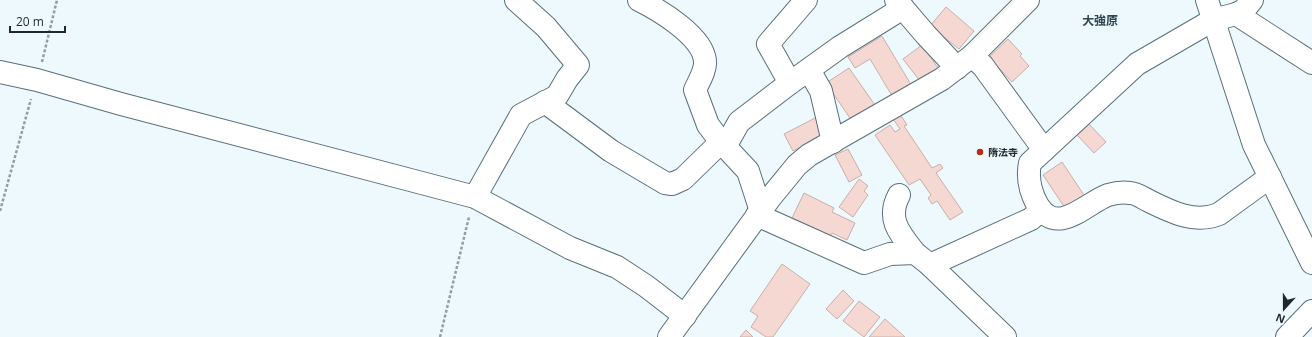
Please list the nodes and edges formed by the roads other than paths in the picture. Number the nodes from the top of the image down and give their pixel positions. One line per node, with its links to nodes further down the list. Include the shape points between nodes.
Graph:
1 (516, 0): 14 (street, via 546,27 578,65 557,96)
2 (639, 0): 16 (street, via 671,18 685,30 703,54 706,61 695,90 708,125)
3 (806, 0): 13 (street, via 768,44)
4 (1028, 0): 9 (street)
5 (1252, 0): 8 (street, via 1244,10)
6 (900, 4): 9 (street, via 926,35); 11 (street)
7 (1210, 10): 8 (street); 17 (street, via 1137,64); 18 (street, via 1254,145)
8 (1236, 14): 10 (street)
9 (965, 62): 15 (street, via 942,79); 17 (street, via 983,66)
10 (1312, 63)
11 (809, 70): 13 (street); 15 (street, via 821,91)
12 (0, 72): 20 (street)
13 (790, 83): 16 (street, via 739,122)
14 (545, 102): 16 (street, via 611,151 665,183 672,184 683,178); 20 (street, via 521,115)
15 (833, 142): 22 (street, via 797,165)
16 (723, 144): 22 (street, via 748,172)
17 (1044, 150): 21 (street, via 1030,163 1029,169 1032,194)
18 (1270, 177): 21 (street, via 1219,214 1211,217 1184,216 1132,193 1124,192 1110,194 1071,217 1050,216); 24 (street)
19 (899, 195): 23 (street, via 893,208 898,231)
20 (475, 198): 26 (street, via 570,248 617,267)
21 (1041, 210): 23 (street, via 1031,220)
22 (759, 213): 23 (street, via 864,263 890,254); 26 (street)
23 (922, 259): 28 (street)
24 (1312, 264)
25 (1312, 311): 29 (street)
26 (685, 316): 27 (street)
27 (669, 337)
28 (1005, 337)
29 (1287, 337)

